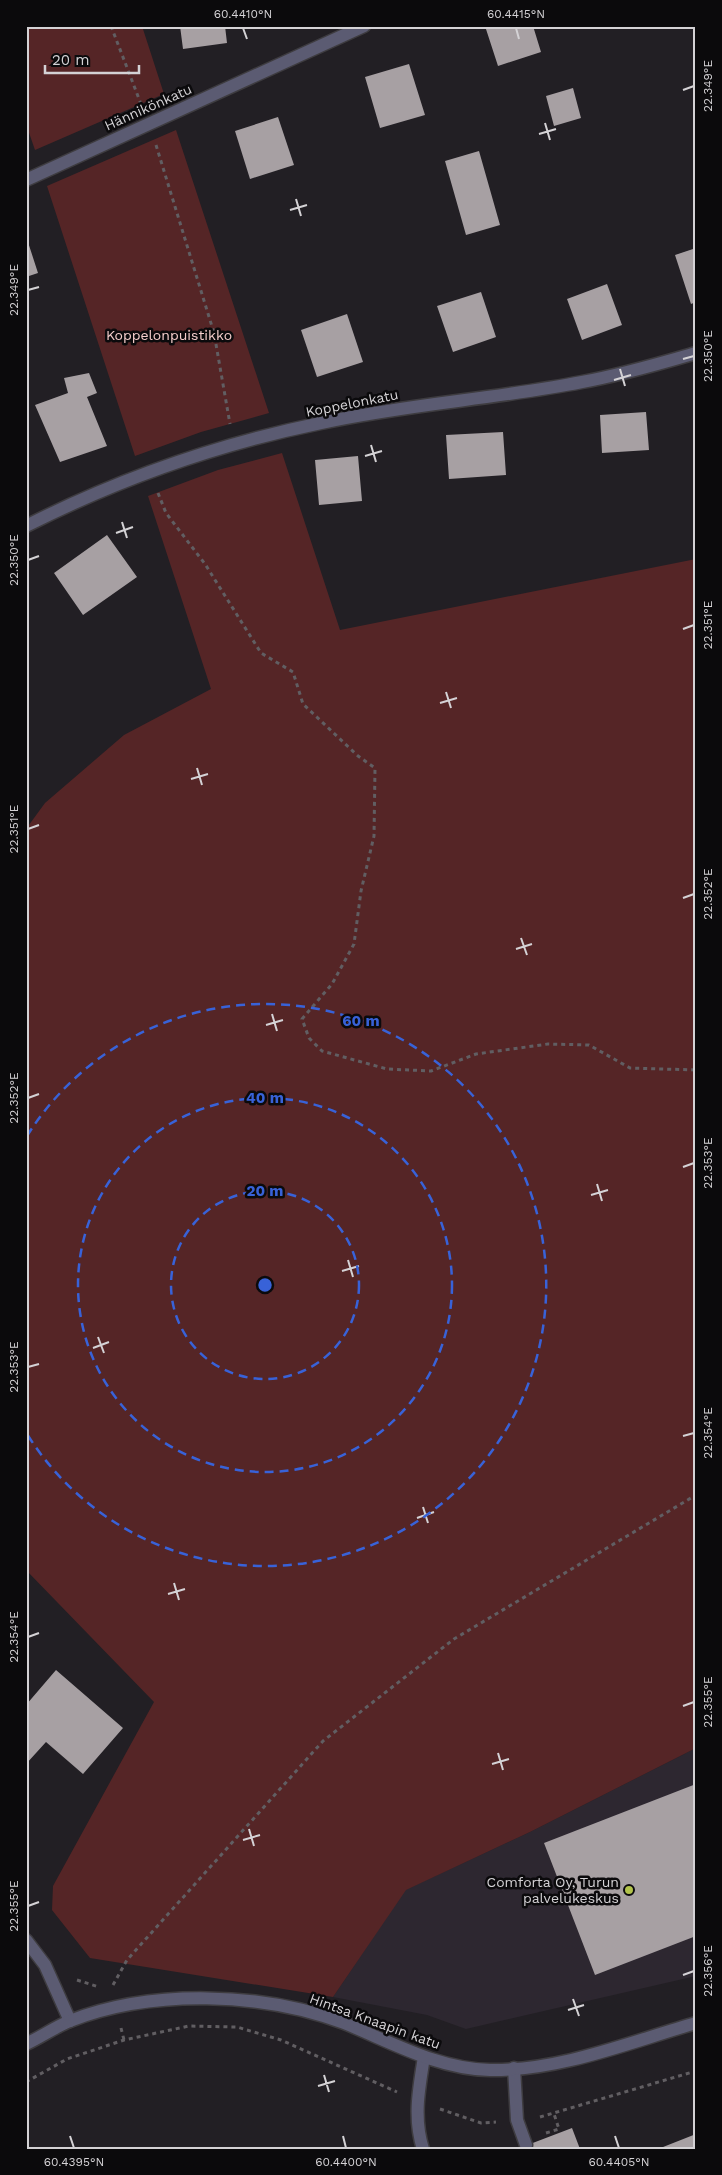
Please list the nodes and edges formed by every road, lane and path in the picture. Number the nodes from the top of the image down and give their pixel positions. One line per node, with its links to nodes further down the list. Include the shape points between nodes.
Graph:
1 (111, 26): 3 (path)
2 (364, 26): 3 (street, Hännikönkatu)
3 (149, 123): 4 (street, Hännikönkatu); 6 (path, via 214,333)
4 (26, 180)
5 (696, 353): 6 (street, Koppelonkatu, via 582,382 321,423)
6 (233, 446): 7 (street, Koppelonkatu)
7 (150, 472): 8 (street, Koppelonkatu, via 105,488); 9 (path, via 166,513 206,564 262,653 293,672 303,704 375,768 374,836 361,891 354,944 332,984 302,1019 309,1038 322,1051 387,1069 431,1071 476,1054 548,1044 589,1045 630,1068)
8 (26, 526)
9 (696, 1070)
10 (696, 1495): 12 (path, via 454,1639 324,1741 127,1960)
11 (26, 1940): 13 (street, via 45,1965)
12 (110, 1989)
13 (70, 2022): 15 (street, Hintsa Knaapin katu); 16 (street, Hintsa Knaapin katu, via 116,2008 162,2002 204,1998 246,2000 314,2012)
14 (696, 2023): 17 (street, Hintsa Knaapin katu, via 562,2062)
15 (26, 2044)
16 (424, 2057): 17 (street, Hintsa Knaapin katu, via 461,2067); 20 (street)
17 (514, 2068): 22 (street)
18 (696, 2071): 21 (path)
19 (26, 2082): 20 (path, via 68,2059 124,2040 189,2026 237,2027 281,2040)
20 (417, 2102): 22 (path, via 481,2123); 25 (street)
21 (554, 2114): 22 (path); 23 (path)
22 (517, 2120): 24 (street)
23 (559, 2129)
24 (526, 2145)
25 (423, 2149)

